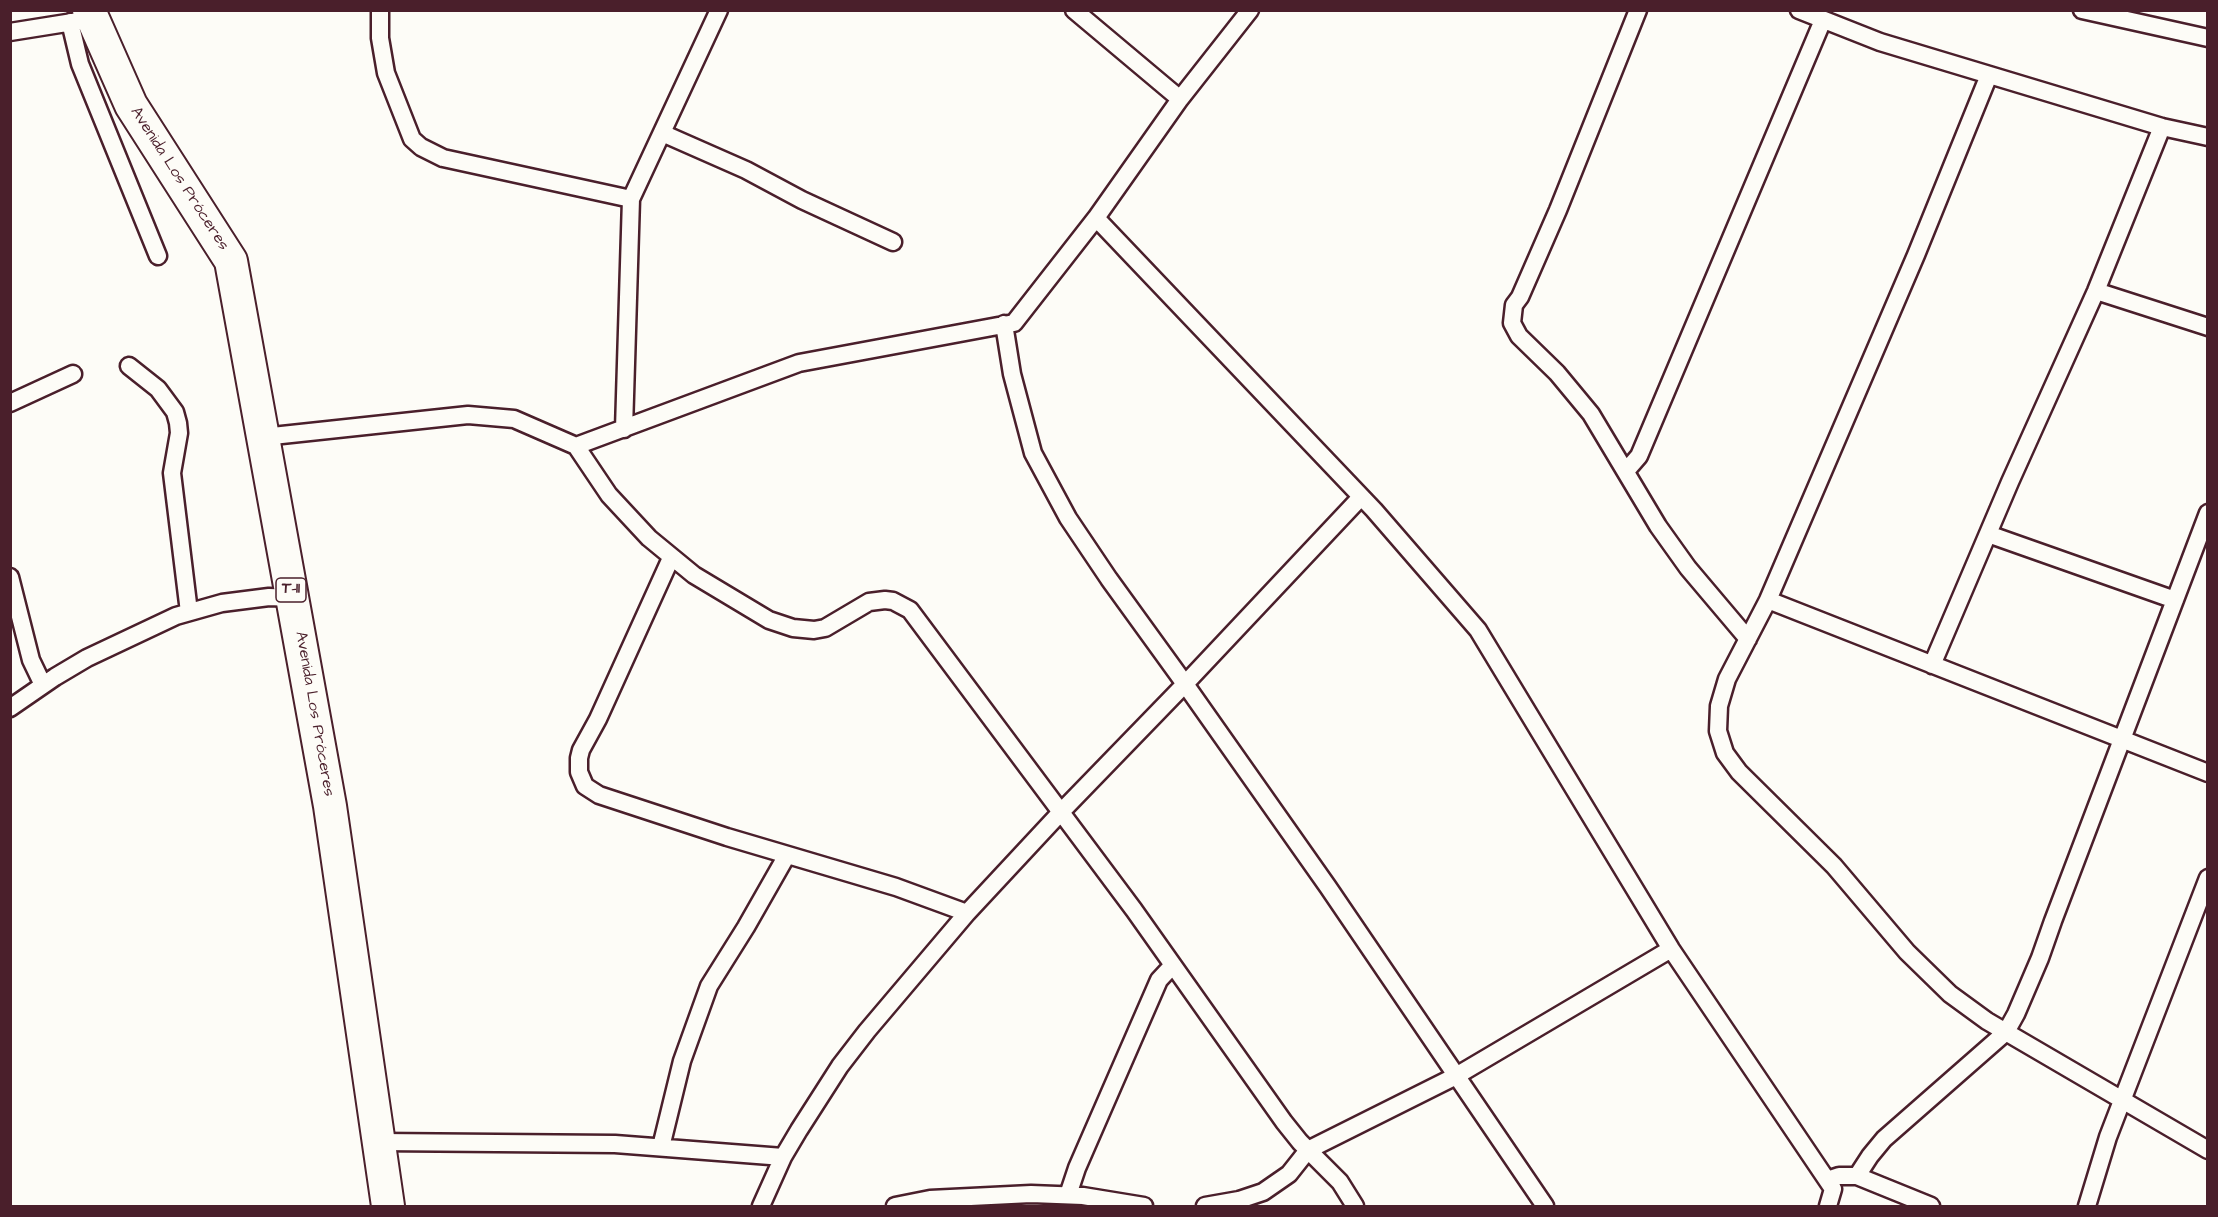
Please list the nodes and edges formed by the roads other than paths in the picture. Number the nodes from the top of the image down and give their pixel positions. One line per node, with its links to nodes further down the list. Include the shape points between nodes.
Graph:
1 (380, 10): 18 (street, via 386,73 412,139 422,147 443,158)
2 (719, 10): 16 (street)
3 (1074, 10): 13 (street)
4 (1250, 10): 13 (street)
5 (1638, 10): 31 (street, via 1581,156 1512,313 1519,336 1549,364 1591,414)
6 (1799, 10): 9 (street)
7 (2082, 10): 11 (street)
8 (84, 17): 10 (street); 15 (highway, Avenida Los Próceres / T-11, via 131,105)
9 (1823, 20): 12 (street); 31 (street, via 1639,456)
10 (10, 32)
11 (2208, 38)
12 (1989, 75): 14 (street); 38 (street)
13 (1180, 99): 19 (street)
14 (2162, 127): 17 (street); 22 (street)
15 (127, 132): 21 (street); 29 (highway, Avenida Los Próceres / T-11, via 231,261)
16 (662, 133): 18 (street); 20 (street)
17 (2208, 136)
18 (631, 199): 28 (street)
19 (1096, 218): 23 (street, via 1014,322); 32 (street)
20 (893, 242)
21 (158, 256)
22 (2096, 291): 24 (street); 34 (street)
23 (1004, 324): 28 (street, via 799,363); 43 (street, via 1012,374 1033,453 1049,486 1088,549)
24 (2208, 327)
25 (129, 366): 40 (street, via 158,389 178,423 172,473)
26 (73, 374): 27 (street)
27 (10, 403)
28 (624, 429): 30 (street)
29 (263, 437): 30 (street, via 468,415 514,419); 37 (highway, Avenida Los Próceres / T-11)
30 (576, 446): 35 (street, via 609,495)
31 (1626, 471): 41 (street, via 1688,568)
32 (1361, 497): 43 (street); 52 (street, via 1478,630)
33 (2208, 513): 39 (street)
34 (1988, 534): 39 (street); 42 (street)
35 (671, 558): 48 (street, via 736,602 793,628 825,628 870,602 885,600 902,605 916,618); 49 (street, via 581,750 581,779 591,792 599,795)
36 (10, 577): 44 (street, via 31,660)
37 (292, 598): 40 (street, via 245,599); 57 (highway, Avenida Los Próceres / T-11, via 330,806)
38 (1768, 600): 41 (street); 42 (street)
39 (2175, 600): 46 (street)
40 (189, 612): 44 (street, via 120,640)
41 (1748, 639): 54 (street, via 1727,679 1719,706 1718,731 1725,753 1834,866 1928,974 1968,1008)
42 (1932, 665): 46 (street)
43 (1185, 684): 48 (street); 55 (street)
44 (43, 685): 45 (street)
45 (10, 708)
46 (2123, 740): 47 (street); 54 (street, via 2040,958)
47 (2208, 773)
48 (1061, 812): 51 (street); 53 (street)
49 (787, 855): 51 (street); 58 (street, via 709,987 682,1061)
50 (2208, 878): 56 (street)
51 (967, 913): 61 (street, via 840,1066)
52 (1671, 949): 55 (street); 63 (street)
53 (1173, 965): 59 (street); 64 (street, via 1159,980)
54 (2006, 1032): 56 (street); 62 (street, via 1884,1139)
55 (1456, 1076): 59 (street); 71 (street)
56 (2124, 1100): 60 (street); 74 (street)
57 (379, 1142): 58 (street, via 615,1144); 65 (highway, Avenida Los Próceres / T-11)
58 (661, 1148): 61 (street)
59 (1308, 1150): 69 (street, via 1289,1174 1263,1192); 70 (street, via 1340,1182)
60 (2208, 1150)
61 (783, 1157): 66 (street)
62 (1857, 1176): 63 (street); 73 (street)
63 (1827, 1180): 72 (street, via 1833,1189)
64 (1068, 1195): 67 (street, via 970,1196); 68 (street)
65 (388, 1206)
66 (761, 1206)
67 (895, 1206)
68 (1144, 1206)
69 (1205, 1206)
70 (1355, 1206)
71 (1545, 1206)
72 (1828, 1206)
73 (1931, 1206)
74 (2087, 1206)

